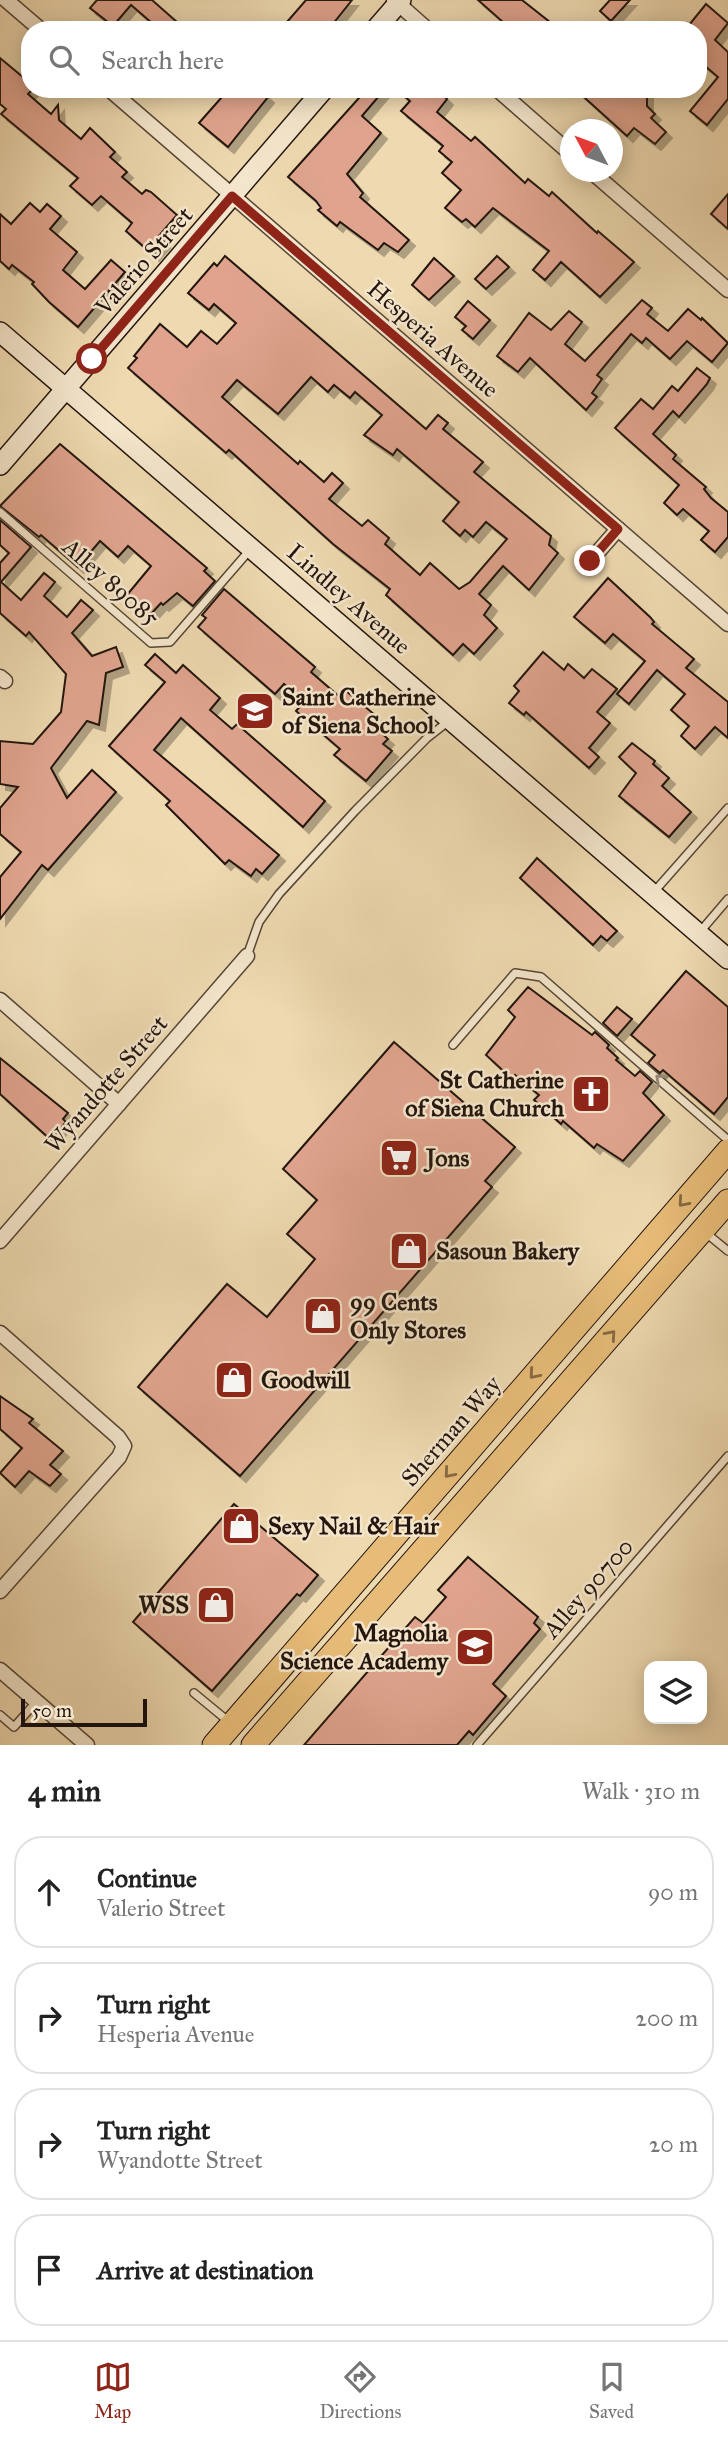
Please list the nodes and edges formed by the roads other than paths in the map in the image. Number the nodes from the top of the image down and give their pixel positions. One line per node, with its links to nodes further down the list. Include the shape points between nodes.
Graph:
1 (6, 0): 3 (street)
2 (398, 1): 4 (main road); 5 (street)
3 (30, 21)
4 (383, 21)
5 (419, 21)
6 (119, 98): 11 (street, Hesperia Avenue)
7 (316, 98): 11 (main road, Valerio Street)
8 (507, 98): 9 (street)
9 (560, 144)
10 (604, 182): 12 (street)
11 (232, 196): 14 (main road, Valerio Street); 17 (street, Hesperia Avenue)
12 (728, 290)
13 (0, 332): 14 (main road, Lindley Avenue)
14 (66, 388): 15 (main road, Valerio Street); 18 (main road, Lindley Avenue)
15 (0, 465)
16 (0, 512): 18 (lane, Alley 89085, via 151,643 170,642)
17 (618, 529): 19 (street); 20 (street, Hesperia Avenue)
18 (252, 548): 21 (main road, Lindley Avenue)
19 (590, 561)
20 (728, 624)
21 (450, 719): 23 (main road, Lindley Avenue); 26 (lane, via 355,811 279,894 259,922)
22 (728, 808): 23 (lane)
23 (653, 894): 25 (main road, Lindley Avenue)
24 (728, 900): 25 (lane)
25 (698, 933): 27 (main road, Lindley Avenue)
26 (247, 956): 30 (street, Wyandotte Street)
27 (728, 958)
28 (0, 1000): 30 (street)
29 (453, 1045): 31 (lane, one-way to 29, via 541,977 515,973)
30 (119, 1104): 35 (street, Wyandotte Street)
31 (728, 1140)
32 (728, 1151): 44 (main road, Sherman Way, one-way to 44)
33 (728, 1201): 34 (main road)
34 (703, 1230): 36 (lane); 47 (main road, one-way to 34)
35 (0, 1241)
36 (728, 1251)
37 (0, 1334): 39 (street, via 124,1446)
38 (728, 1456): 48 (lane, Alley 90700)
39 (0, 1591)
40 (1, 1674): 42 (street)
41 (194, 1693): 44 (lane)
42 (37, 1702): 43 (lane, via 14,1727); 45 (street)
43 (0, 1715)
44 (231, 1724): 46 (main road, Sherman Way)
45 (87, 1745)
46 (214, 1745)
47 (253, 1745)
48 (477, 1745)

